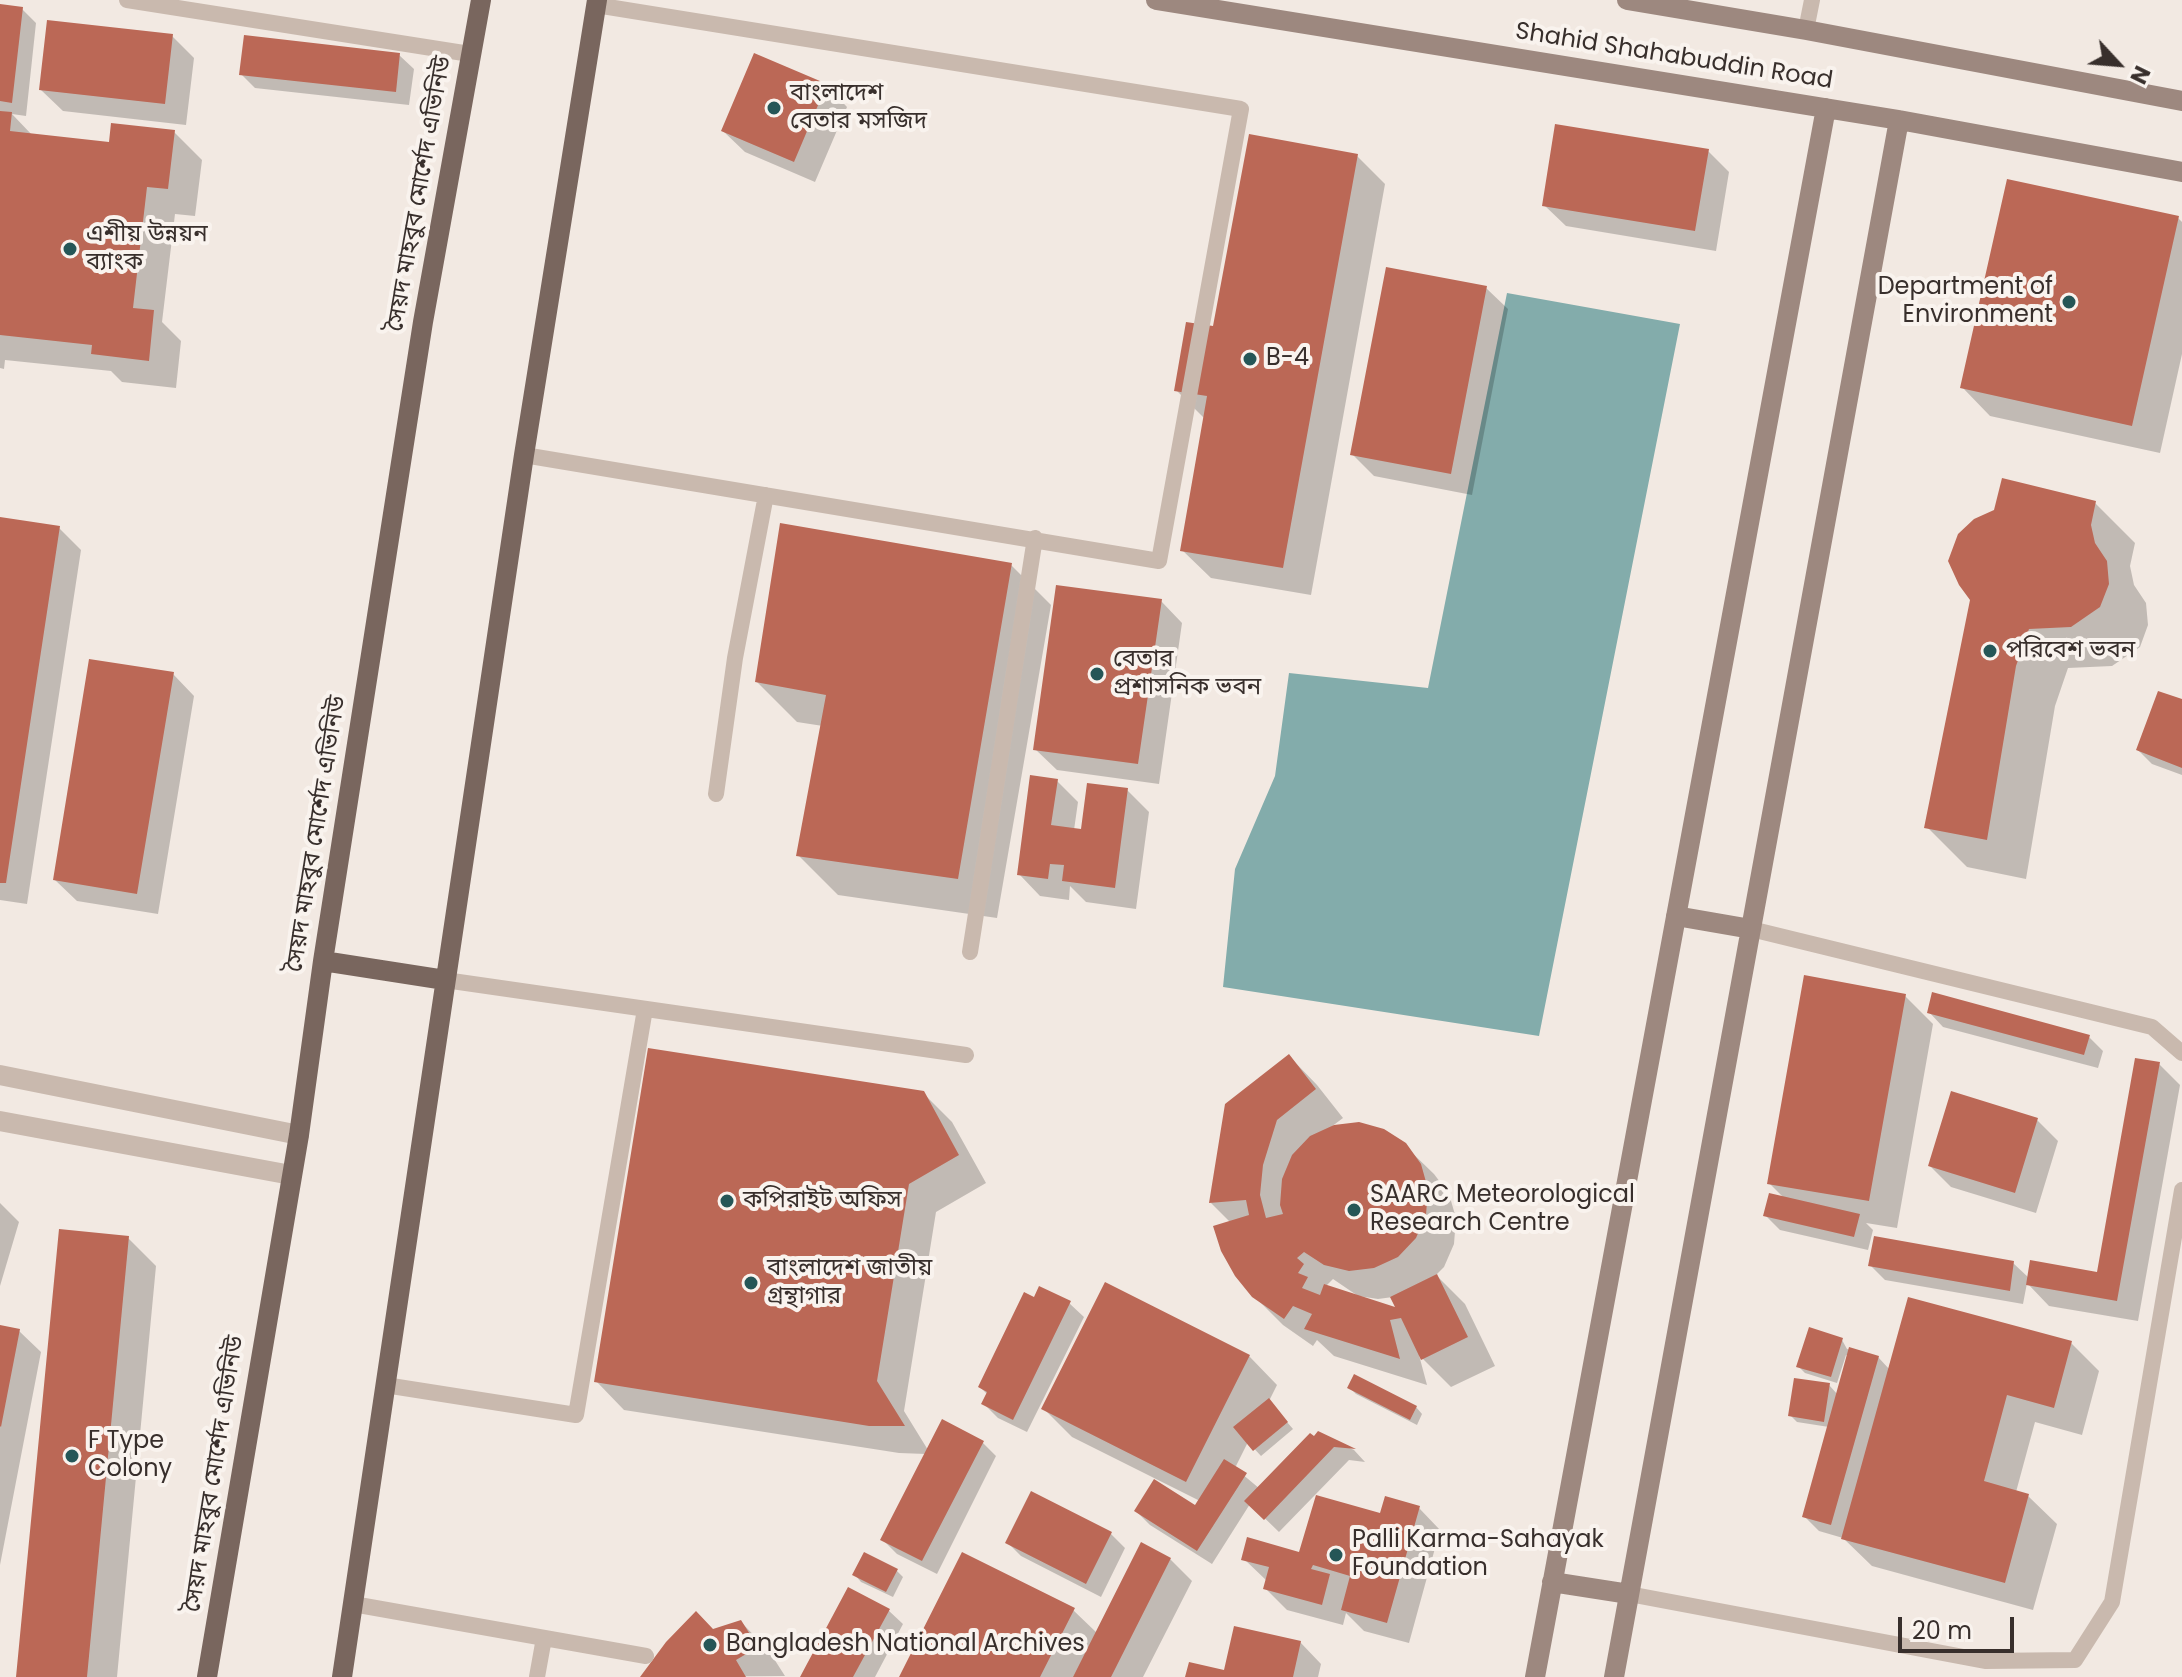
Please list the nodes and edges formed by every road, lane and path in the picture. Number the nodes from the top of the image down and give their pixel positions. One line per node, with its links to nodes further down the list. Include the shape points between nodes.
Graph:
1 (127, 0): 8 (lane)
2 (481, 0): 8 (main road, সৈয়দ মাহবুব মোর্শেদ এভিনিউ)
3 (1156, 0): 10 (street, Shahid Shahabuddin Road)
4 (1627, 0): 7 (street, Shahid Shahabuddin Road)
5 (1812, 0): 7 (lane)
6 (596, 2): 13 (main road); 15 (lane, via 1241,109 1159,561)
7 (1806, 30): 9 (street, Shahid Shahabuddin Road)
8 (470, 54): 20 (main road, সৈয়দ মাহবুব মোর্শেদ এভিনিউ)
9 (2182, 101)
10 (1826, 108): 11 (street, Shahid Shahabuddin Road); 17 (street)
11 (1899, 120): 12 (street, Shahid Shahabuddin Road); 18 (street)
12 (2182, 172)
13 (524, 455): 14 (lane); 21 (main road)
14 (766, 495): 15 (lane); 16 (lane)
15 (1035, 538): 19 (lane)
16 (716, 794)
17 (1676, 916): 18 (street); 31 (street)
18 (1751, 929): 23 (lane, via 2152,1027); 32 (street)
19 (970, 952)
20 (323, 961): 21 (main road); 27 (main road, সৈয়দ মাহবুব মোর্শেদ এভিনিউ)
21 (445, 980): 22 (lane); 30 (main road)
22 (645, 1009): 24 (lane); 30 (lane, via 576,1415)
23 (2182, 1053)
24 (966, 1055)
25 (0, 1075): 27 (street)
26 (0, 1121): 28 (street)
27 (299, 1135): 28 (main road, সৈয়দ মাহবুব মোর্শেদ এভিনিউ)
28 (291, 1175): 36 (main road, সৈয়দ মাহবুব মোর্শেদ এভিনিউ)
29 (2182, 1190): 32 (lane, via 2112,1602 2075,1660 1985,1661)
30 (385, 1385): 33 (main road)
31 (1552, 1582): 32 (street); 39 (street)
32 (1629, 1594): 40 (street)
33 (353, 1604): 34 (lane); 37 (main road)
34 (544, 1638): 35 (lane); 38 (lane)
35 (646, 1656)
36 (207, 1677)
37 (342, 1677)
38 (537, 1677)
39 (1535, 1677)
40 (1614, 1677)

